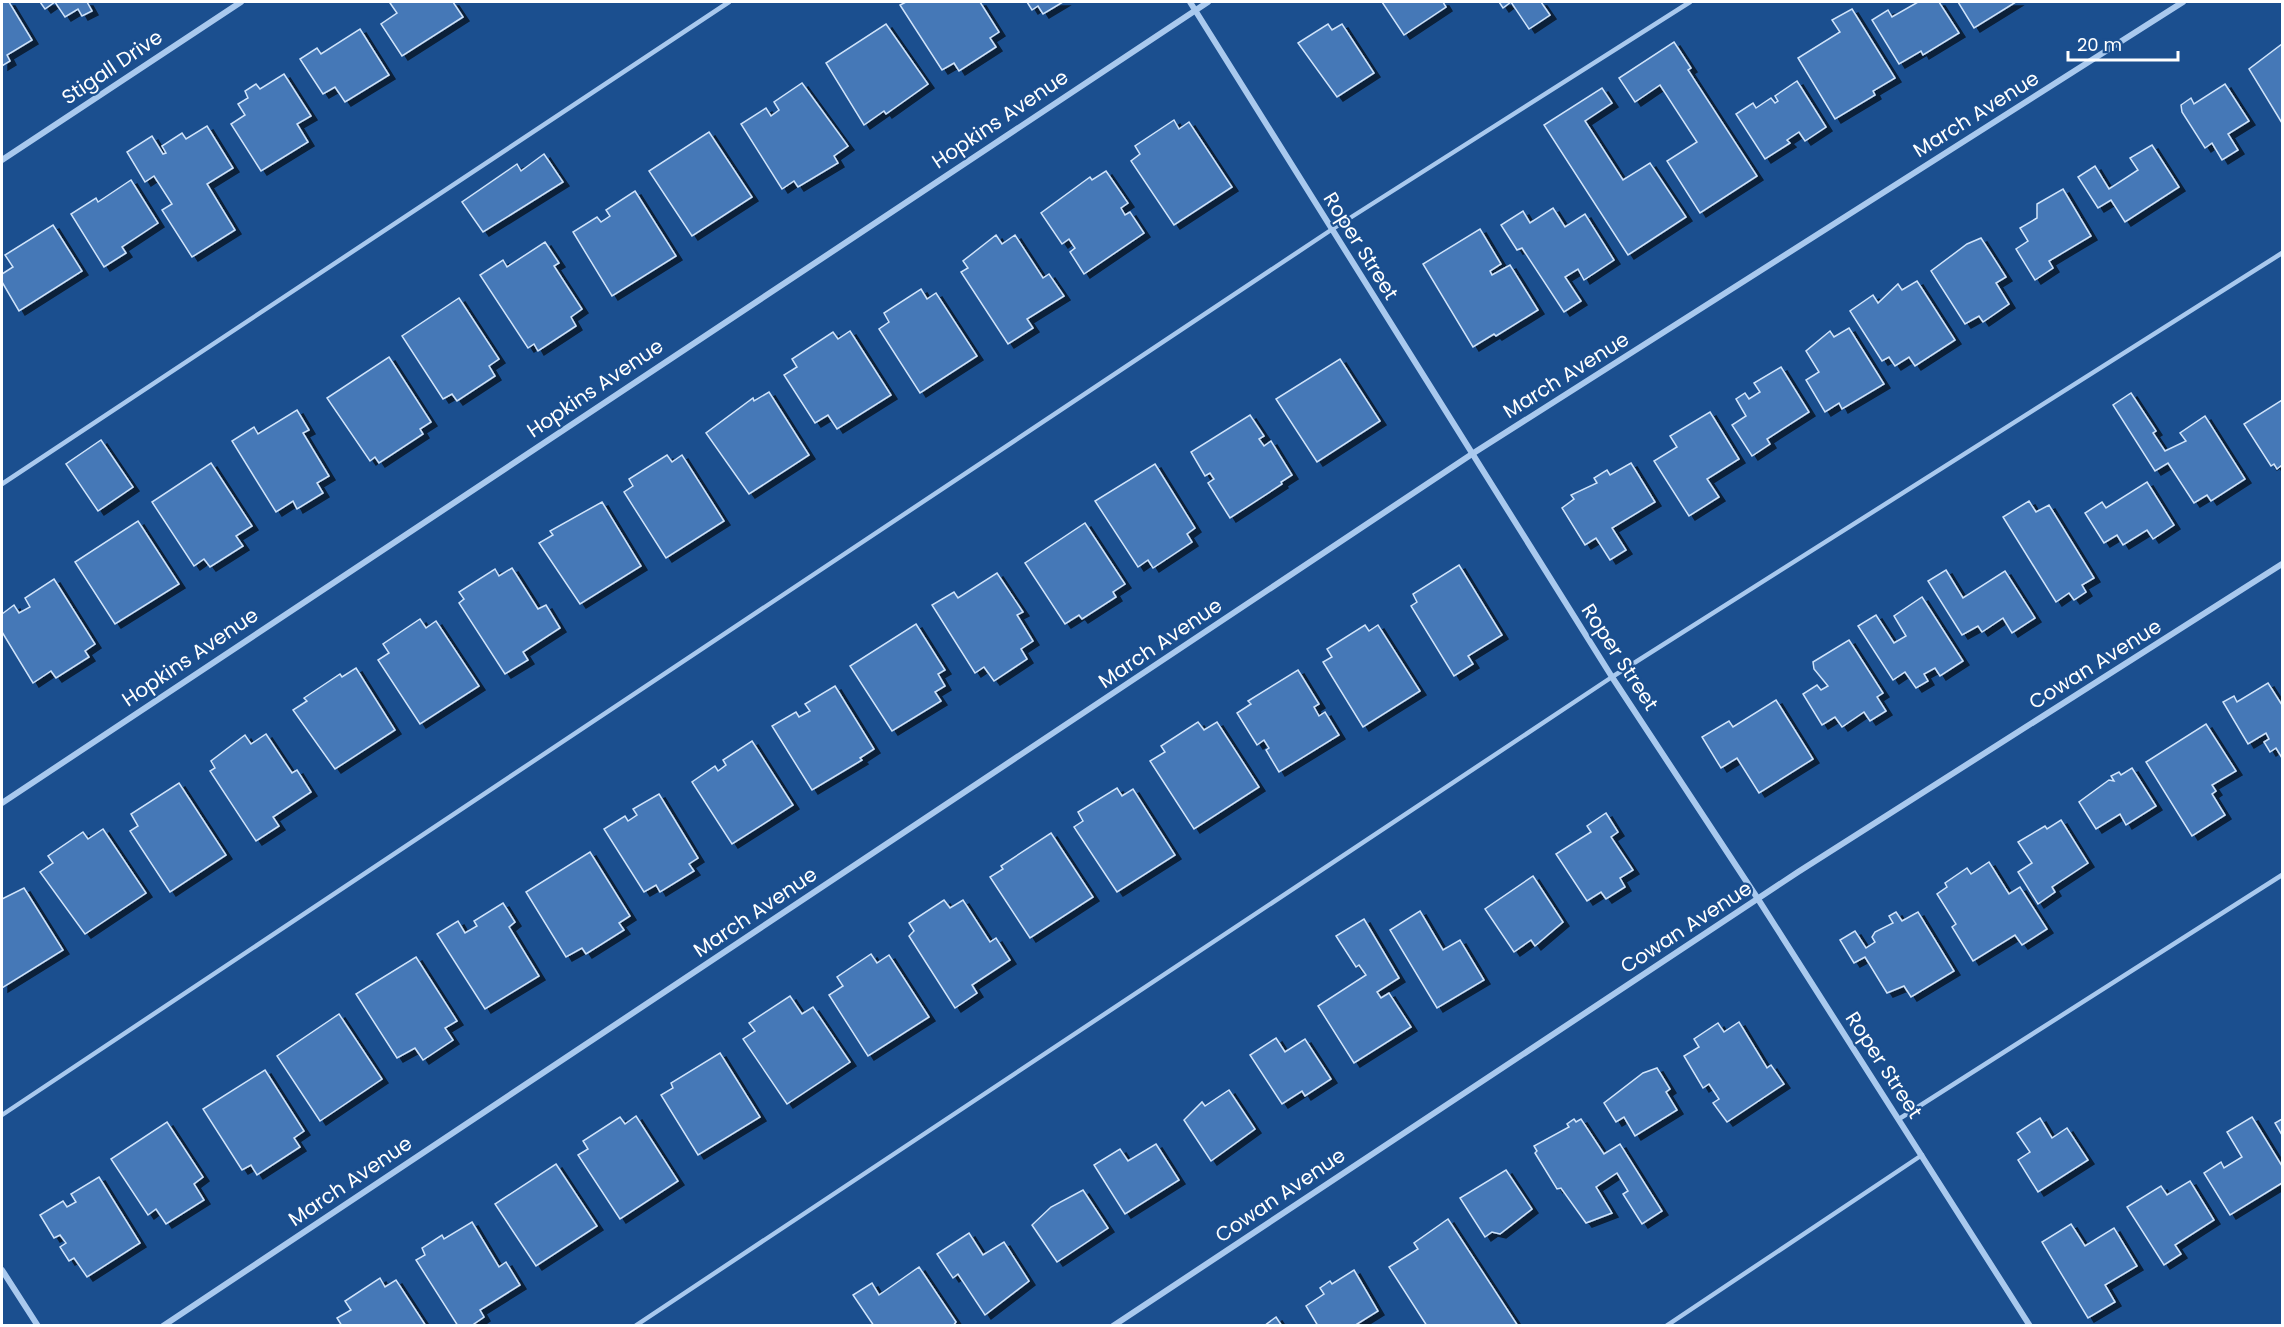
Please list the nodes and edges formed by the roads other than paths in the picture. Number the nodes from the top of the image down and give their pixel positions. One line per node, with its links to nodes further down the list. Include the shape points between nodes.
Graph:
1 (240, 2): 8 (street, Stigall Drive)
2 (729, 2): 12 (lane)
3 (1191, 2): 7 (street, Roper Street)
4 (1208, 2): 7 (street, Hopkins Avenue)
5 (1690, 2): 9 (lane)
6 (2183, 2): 11 (street, March Avenue)
7 (1196, 9): 9 (street, Roper Street); 15 (street, Hopkins Avenue)
8 (2, 160)
9 (1331, 230): 11 (street, Roper Street); 18 (lane)
10 (2283, 253): 14 (lane)
11 (1472, 454): 14 (street, Roper Street); 23 (street, March Avenue)
12 (2, 484)
13 (2283, 564): 17 (street, Cowan Avenue)
14 (1612, 677): 17 (street, Roper Street); 24 (lane)
15 (2, 803)
16 (2283, 875): 19 (lane)
17 (1758, 899): 19 (street, Roper Street); 25 (street, Cowan Avenue)
18 (2, 1114)
19 (1899, 1119): 20 (street, Roper Street)
20 (1922, 1155): 26 (lane); 27 (street, Roper Street)
21 (2, 1270): 22 (street)
22 (38, 1326)
23 (163, 1326)
24 (635, 1326)
25 (1113, 1326)
26 (1665, 1326)
27 (2030, 1326)

